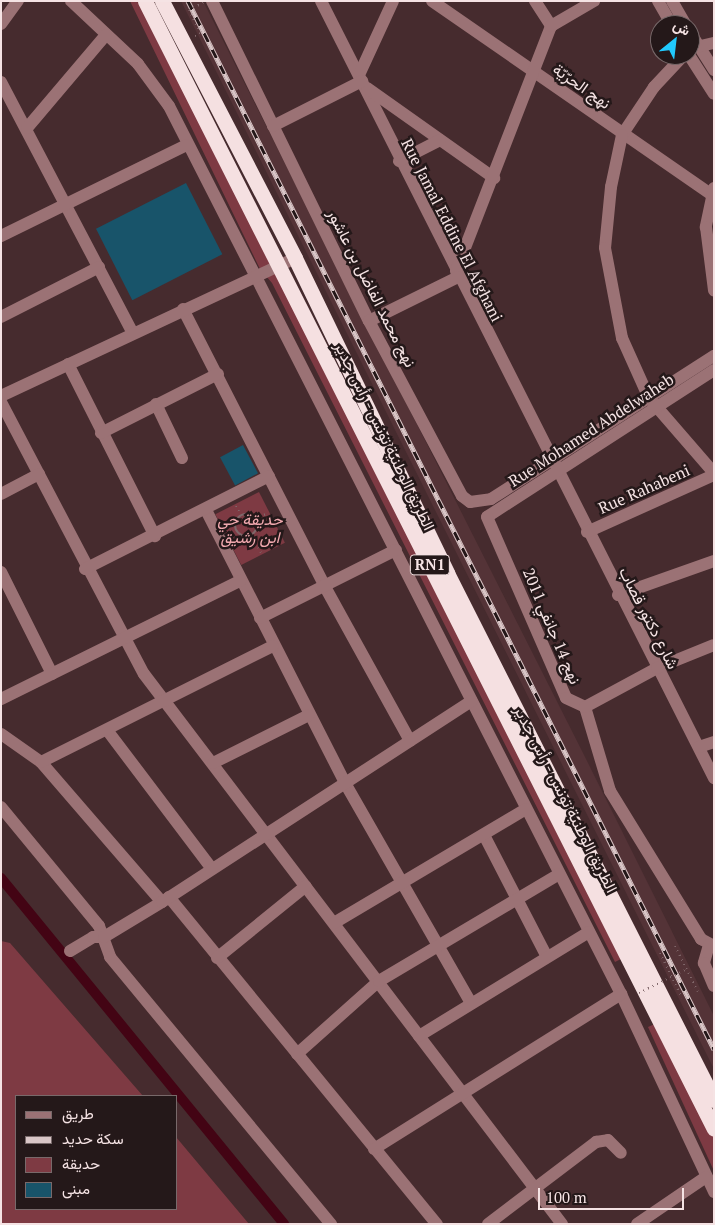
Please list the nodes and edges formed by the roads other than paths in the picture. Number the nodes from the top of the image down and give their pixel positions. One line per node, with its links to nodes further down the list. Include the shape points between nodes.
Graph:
1 (18, 1): 15 (street)
2 (71, 1): 17 (street)
3 (145, 1): 37 (highway, الطريق الوطنية تونس - رأس جدير / RN1)
4 (162, 1): 36 (highway, الطريق الوطنية تونس - رأس جدير / RN1)
5 (322, 1): 23 (street, Rue Jamal Eddine El Afghani)
6 (393, 1): 23 (street)
7 (432, 1): 22 (street, نهج الحرّيّة)
8 (535, 1): 16 (street)
9 (594, 1): 16 (street)
10 (658, 1): 13 (street)
11 (672, 1): 14 (street)
12 (207, 2): 26 (street, نهج محمد الفاضل بن عاشور)
13 (666, 15)
14 (680, 15)
15 (1, 24)
16 (551, 26): 22 (street)
17 (106, 35): 27 (street); 30 (street, via 160,91)
18 (700, 56): 21 (street)
19 (700, 61): 25 (street)
20 (680, 65): 28 (street, via 654,87)
21 (714, 70)
22 (532, 71): 28 (street, نهج الحرّيّة); 32 (street)
23 (362, 81): 26 (street); 29 (street); 31 (street, Rue Jamal Eddine El Afghani)
24 (1, 82): 27 (street)
25 (714, 94)
26 (273, 126): 44 (street, نهج محمد الفاضل بن عاشور)
27 (27, 128): 34 (street)
28 (622, 135): 33 (street, نهج الحرّيّة); 52 (street, via 606,220 608,277 622,338)
29 (440, 140): 31 (street); 32 (street)
30 (187, 144): 34 (street); 40 (street)
31 (400, 161): 39 (street, Rue Jamal Eddine El Afghani)
32 (494, 178): 39 (street)
33 (713, 193): 41 (street, via 706,241)
34 (67, 202): 35 (street); 38 (street)
35 (1, 236)
36 (295, 258): 37 (street); 118 (highway, الطريق الوطنية تونس - رأس جدير / RN1, via 447,573)
37 (281, 265): 40 (street); 119 (highway, الطريق الوطنية تونس - رأس جدير / RN1)
38 (99, 267): 43 (street); 45 (street)
39 (457, 274): 44 (street); 56 (street, Rue Jamal Eddine El Afghani)
40 (255, 276): 42 (street); 65 (street)
41 (714, 290)
42 (183, 309): 45 (street); 49 (street)
43 (1, 317)
44 (369, 321): 56 (street, نهج محمد الفاضل بن عاشور, via 462,496 470,502 490,500)
45 (133, 333): 47 (street)
46 (714, 356): 52 (street)
47 (68, 364): 50 (street); 54 (street)
48 (714, 370): 52 (street, Rue Mohamed Abdelwaheb)
49 (218, 374): 53 (street); 59 (street)
50 (1, 396)
51 (1, 402): 57 (street)
52 (652, 403): 56 (street, Rue Mohamed Abdelwaheb); 58 (street)
53 (156, 404): 54 (street); 55 (street)
54 (101, 433): 64 (street)
55 (182, 458)
56 (555, 468): 62 (street, Rue Mohamed Abdelwaheb); 63 (street, شارع دكتور قصاب)
57 (39, 474): 60 (street); 67 (street)
58 (714, 474): 63 (street, Rue Rahabeni)
59 (269, 476): 61 (street); 70 (street)
60 (1, 494)
61 (206, 510): 64 (street); 69 (street)
62 (486, 517): 82 (street, نهج 14 جانفي 2011, via 563,693 569,702)
63 (587, 532): 72 (street, شارع دكتور قصاب)
64 (155, 536): 67 (street)
65 (396, 550): 70 (street); 80 (street)
66 (714, 561): 72 (street)
67 (85, 569): 74 (street)
68 (1, 572): 71 (street)
69 (240, 581): 73 (street); 74 (street)
70 (324, 586): 73 (street); 86 (street)
71 (6, 594): 78 (street)
72 (618, 595): 77 (street, شارع دكتور قصاب)
73 (260, 618): 76 (street)
74 (123, 638): 78 (street); 81 (street)
75 (714, 645): 77 (street)
76 (273, 646): 81 (street); 83 (street)
77 (656, 668): 82 (street); 88 (street, شارع دكتور قصاب)
78 (52, 674): 79 (street)
79 (1, 699)
80 (472, 701): 86 (street); 94 (street)
81 (163, 702): 84 (street); 90 (street)
82 (585, 707): 107 (street, via 610,791 701,939)
83 (309, 715): 90 (street); 92 (street)
84 (107, 730): 89 (street); 97 (street)
85 (1, 734): 89 (street)
86 (410, 741): 92 (street)
87 (714, 742): 88 (street)
88 (699, 747): 91 (street, شارع دكتور قصاب)
89 (41, 762): 102 (street)
90 (213, 764): 95 (street)
91 (714, 778)
92 (345, 783): 95 (street); 99 (street)
93 (1, 807): 105 (street)
94 (526, 809): 96 (street); 98 (street)
95 (268, 833): 97 (street); 100 (street)
96 (484, 835): 99 (street); 101 (street)
97 (212, 869): 102 (street)
98 (559, 874): 101 (street); 104 (street)
99 (404, 885): 103 (street); 106 (street)
100 (306, 886): 103 (street); 110 (street)
101 (519, 898): 106 (street); 109 (street)
102 (166, 899): 105 (street); 110 (street)
103 (334, 923): 111 (street)
104 (589, 932): 109 (street); 113 (street)
105 (104, 937): 108 (street, via 93,937); 125 (street, via 110,957)
106 (438, 946): 111 (street); 114 (street)
107 (712, 946): 112 (street, via 704,963)
108 (70, 951)
109 (547, 956): 114 (street)
110 (216, 958): 116 (street)
111 (379, 981): 115 (street); 116 (street)
112 (714, 986)
113 (621, 994): 117 (street); 122 (street)
114 (471, 1003): 115 (street)
115 (419, 1036): 117 (street)
116 (297, 1054): 120 (street)
117 (462, 1096): 120 (street); 123 (street)
118 (714, 1100)
119 (714, 1129)
120 (374, 1149): 126 (street)
121 (621, 1153): 123 (street, via 612,1142 602,1140)
122 (706, 1178): 124 (street); 129 (street)
123 (535, 1188): 127 (street); 128 (street)
124 (714, 1192)
125 (331, 1224)
126 (436, 1224)
127 (488, 1224)
128 (562, 1224)
129 (637, 1224)

